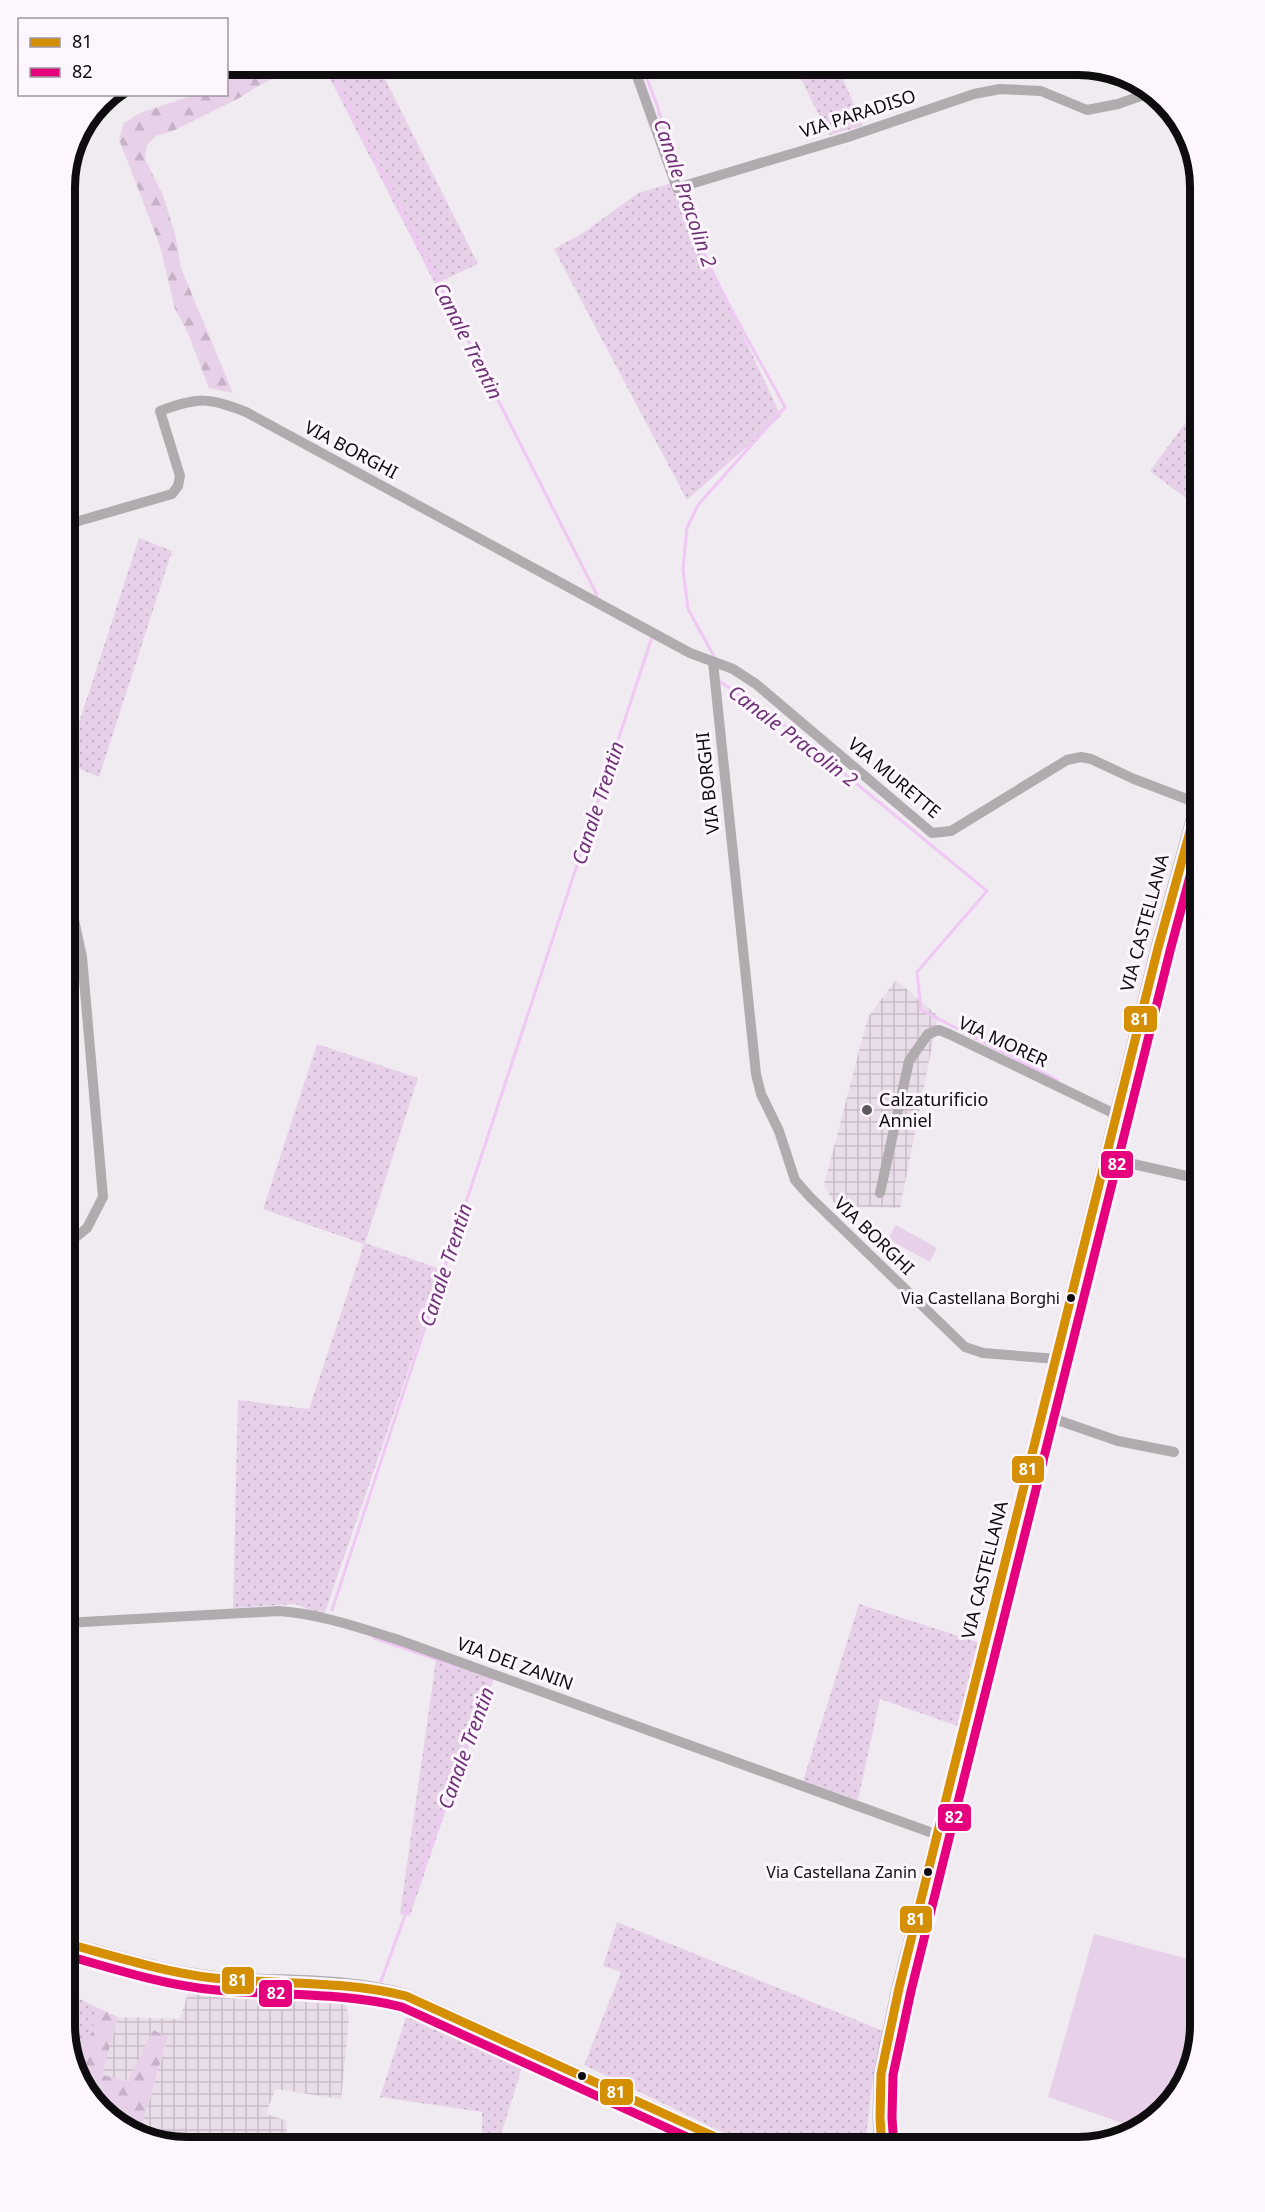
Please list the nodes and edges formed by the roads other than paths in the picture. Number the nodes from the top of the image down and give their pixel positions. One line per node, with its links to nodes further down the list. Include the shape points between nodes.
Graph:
1 (636, 75): 2 (street, VIA PARADISO, via 677,188 974,94 1000,89 1041,91 1087,110)
2 (1142, 96)
3 (75, 522): 4 (street, VIA BORGHI, via 172,494 180,476 160,411 187,401 214,400 246,412)
4 (713, 662): 5 (street, VIA MURETTE, via 756,684 932,833 951,831 1067,760 1081,757); 13 (street, VIA BORGHI, via 756,1074 795,1180 965,1347 983,1353)
5 (1190, 796)
6 (1190, 832): 8 (main road, VIA CASTELLANA)
7 (75, 924): 12 (street, via 82,957 103,1197 87,1228)
8 (1117, 1114): 9 (main road, VIA CASTELLANA); 11 (street, VIA MORER, via 939,1030 928,1034 909,1061)
9 (1106, 1158): 10 (street); 13 (main road, VIA CASTELLANA)
10 (1190, 1177)
11 (880, 1193)
12 (75, 1238)
13 (1057, 1359): 14 (main road, VIA CASTELLANA)
14 (1043, 1415): 15 (street, via 1118,1441); 17 (main road, VIA CASTELLANA)
15 (1174, 1452)
16 (75, 1622): 17 (street, VIA DEI ZANIN, via 279,1611 333,1619)
17 (938, 1835): 20 (main road, VIA CASTELLANA, via 884,2055)
18 (75, 1946): 19 (street, via 214,1978 364,1988 406,1996)
19 (715, 2137)
20 (882, 2137)

